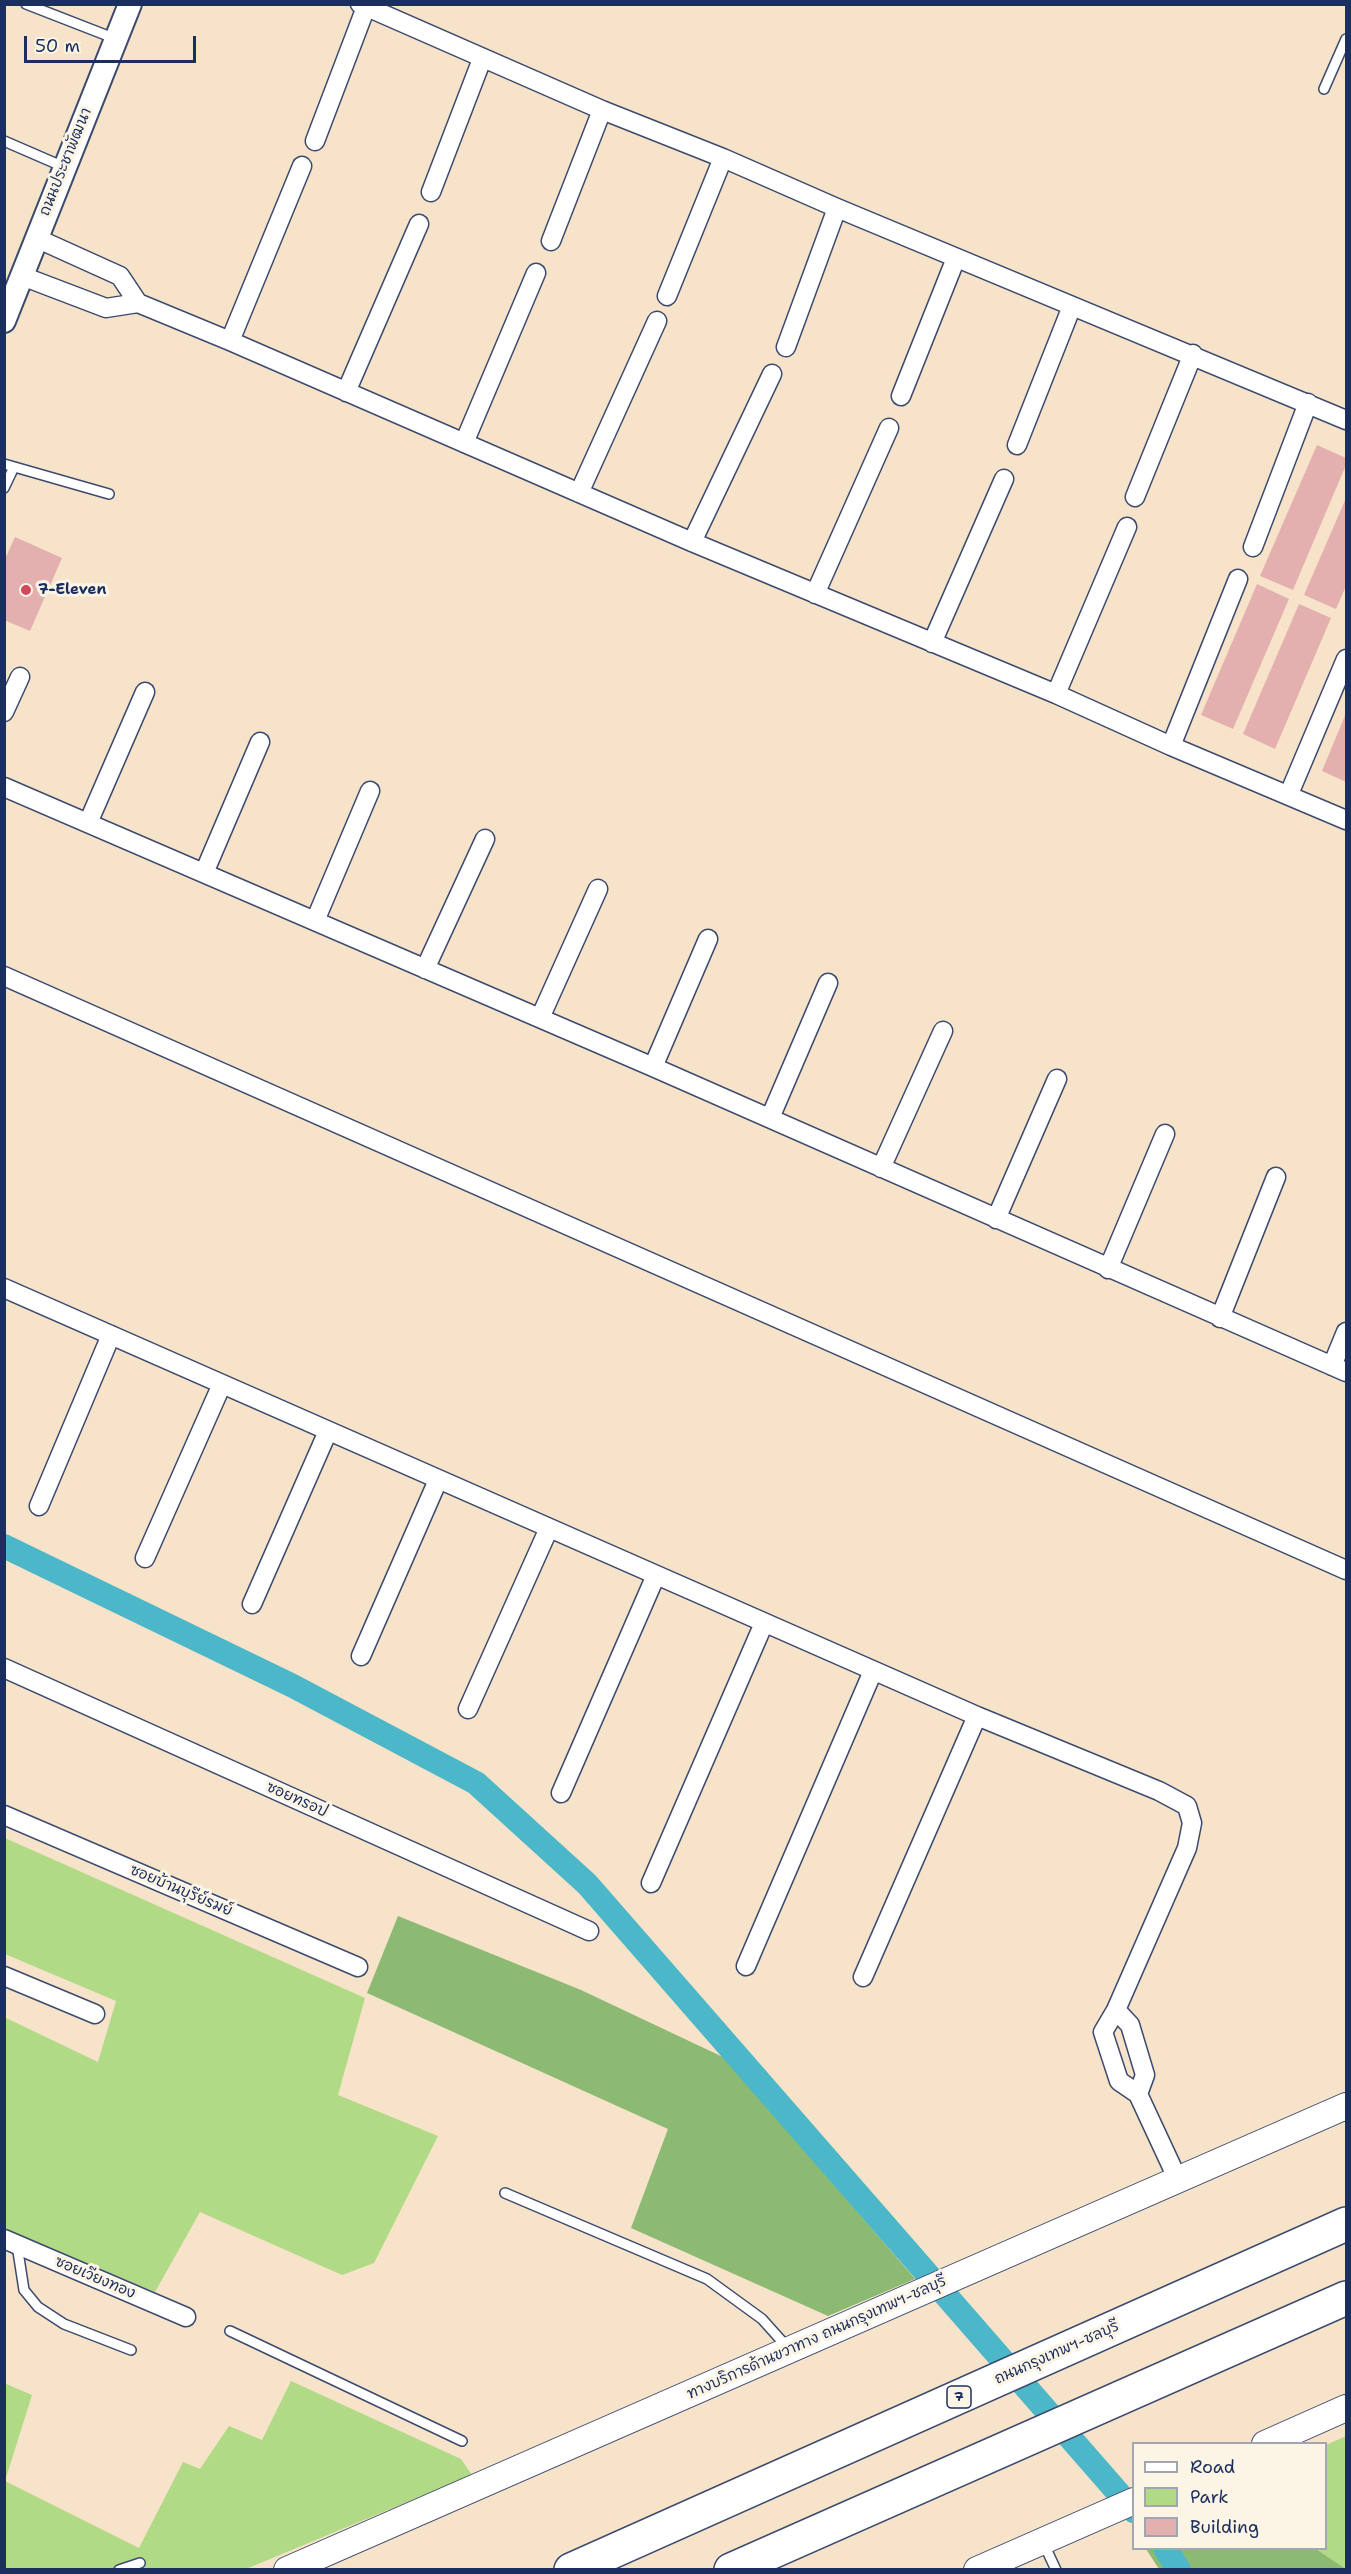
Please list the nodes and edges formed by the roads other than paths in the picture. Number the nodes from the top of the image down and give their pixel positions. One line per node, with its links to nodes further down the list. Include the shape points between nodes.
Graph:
1 (26, 4): 4 (lane)
2 (130, 4): 4 (street, ถนนประชาพัฒนา)
3 (363, 6): 6 (street); 10 (street)
4 (116, 39): 13 (street, ถนนประชาพัฒนา)
5 (1347, 39): 7 (lane)
6 (482, 59): 8 (street); 14 (street)
7 (1324, 89)
8 (602, 110): 11 (street); 18 (street)
9 (4, 141): 13 (lane)
10 (315, 141)
11 (723, 158): 15 (street); 22 (street)
12 (302, 166): 28 (street)
13 (64, 168): 17 (street, ถนนประชาพัฒนา)
14 (431, 192)
15 (837, 208): 19 (street); 29 (street)
16 (419, 224): 32 (street)
17 (36, 238): 21 (street, ถนนประชาพัฒนา); 24 (street, via 120,276)
18 (551, 241)
19 (956, 258): 25 (street); 33 (street)
20 (536, 273): 37 (street)
21 (22, 276): 23 (street, ถนนประชาพัฒนา); 24 (street, via 106,308)
22 (667, 296)
23 (9, 297): 26 (street, ถนนประชาพัฒนา)
24 (138, 303): 28 (street)
25 (1072, 306): 30 (street); 38 (street)
26 (4, 321)
27 (657, 321): 42 (street)
28 (231, 341): 32 (street)
29 (786, 347)
30 (1193, 354): 34 (street); 44 (street)
31 (772, 374): 46 (street)
32 (346, 392): 37 (street)
33 (902, 396)
34 (1308, 403): 35 (street); 47 (street)
35 (1347, 420)
36 (889, 428): 49 (street)
37 (464, 443): 42 (street)
38 (1017, 445)
39 (9, 466): 41 (lane); 43 (lane)
40 (1004, 479): 50 (street)
41 (4, 488)
42 (579, 492): 46 (street)
43 (109, 494)
44 (1135, 497)
45 (1127, 527): 54 (street)
46 (692, 542): 49 (street)
47 (1253, 547)
48 (1238, 579): 57 (street)
49 (815, 594): 50 (street)
50 (932, 643): 54 (street)
51 (1347, 659): 60 (street)
52 (20, 677): 55 (street)
53 (145, 692): 62 (street)
54 (1056, 693): 57 (street)
55 (4, 712)
56 (260, 742): 64 (street)
57 (1170, 746): 60 (street)
58 (4, 787): 62 (street)
59 (370, 791): 66 (street)
60 (1289, 794): 61 (street)
61 (1347, 820)
62 (88, 823): 64 (street)
63 (485, 839): 68 (street)
64 (204, 873): 66 (street)
65 (598, 890): 71 (street)
66 (315, 921): 68 (street)
67 (708, 939): 73 (street)
68 (425, 969): 71 (street)
69 (4, 976): 92 (street)
70 (828, 983): 75 (street)
71 (540, 1018): 73 (street)
72 (943, 1031): 77 (street)
73 (653, 1067): 75 (street)
74 (1057, 1079): 79 (street)
75 (770, 1118): 77 (street)
76 (1165, 1134): 80 (street)
77 (881, 1168): 79 (street)
78 (1276, 1177): 82 (street)
79 (996, 1219): 80 (street)
80 (1108, 1269): 82 (street)
81 (5, 1290): 84 (street)
82 (1220, 1318): 85 (street)
83 (1347, 1332): 85 (street)
84 (111, 1335): 86 (street); 89 (street)
85 (1339, 1369)
86 (222, 1384): 87 (street); 91 (street)
87 (328, 1431): 88 (street); 94 (street)
88 (438, 1480): 90 (street); 96 (street)
89 (39, 1506)
90 (549, 1528): 93 (street); 99 (street)
91 (144, 1558)
92 (1347, 1570)
93 (656, 1575): 95 (street); 101 (street)
94 (252, 1604)
95 (764, 1623): 98 (street); 103 (street)
96 (361, 1656)
97 (4, 1668): 104 (street, ซอยทรอป)
98 (873, 1671): 100 (street); 105 (street)
99 (468, 1709)
100 (977, 1716): 108 (street); 109 (street, via 1187,1806 1192,1823 1187,1848)
101 (561, 1793)
102 (4, 1815): 106 (street, ซอยบ้านบุรีย์รมย์)
103 (651, 1884)
104 (589, 1931)
105 (746, 1966)
106 (358, 1967)
107 (4, 1976): 110 (street)
108 (863, 1977)
109 (1116, 2010): 111 (street, via 1130,2025 1145,2075); 111 (street, via 1103,2032 1119,2081)
110 (95, 2014)
111 (1138, 2094): 113 (street)
112 (1347, 2106): 113 (main road, ทางบริการด้านขวาทาง ถนนกรุงเทพฯ-ชลบุรี)
113 (1178, 2180): 121 (main road, ทางบริการด้านขวาทาง ถนนกรุงเทพฯ-ชลบุรี)
114 (505, 2193): 121 (lane, via 707,2279 762,2319)
115 (1347, 2224): 130 (highway, ถนนกรุงเทพฯ-ชลบุรี / 7)
116 (11, 2242): 118 (street, ซอยเวียงทอง); 120 (lane, via 24,2290 38,2307 64,2324)
117 (1347, 2298): 131 (highway)
118 (186, 2317)
119 (230, 2331): 123 (lane)
120 (131, 2350)
121 (789, 2350): 129 (main road, ทางบริการด้านขวาทาง ถนนกรุงเทพฯ-ชลบุรี)
122 (1347, 2408): 124 (main road)
123 (462, 2441)
124 (1270, 2442)
125 (1132, 2502): 126 (main road)
126 (1042, 2541): 132 (main road); 133 (lane)
127 (140, 2563): 128 (lane)
128 (119, 2570)
129 (287, 2570)
130 (571, 2570)
131 (731, 2570)
132 (977, 2570)
133 (1056, 2570)

